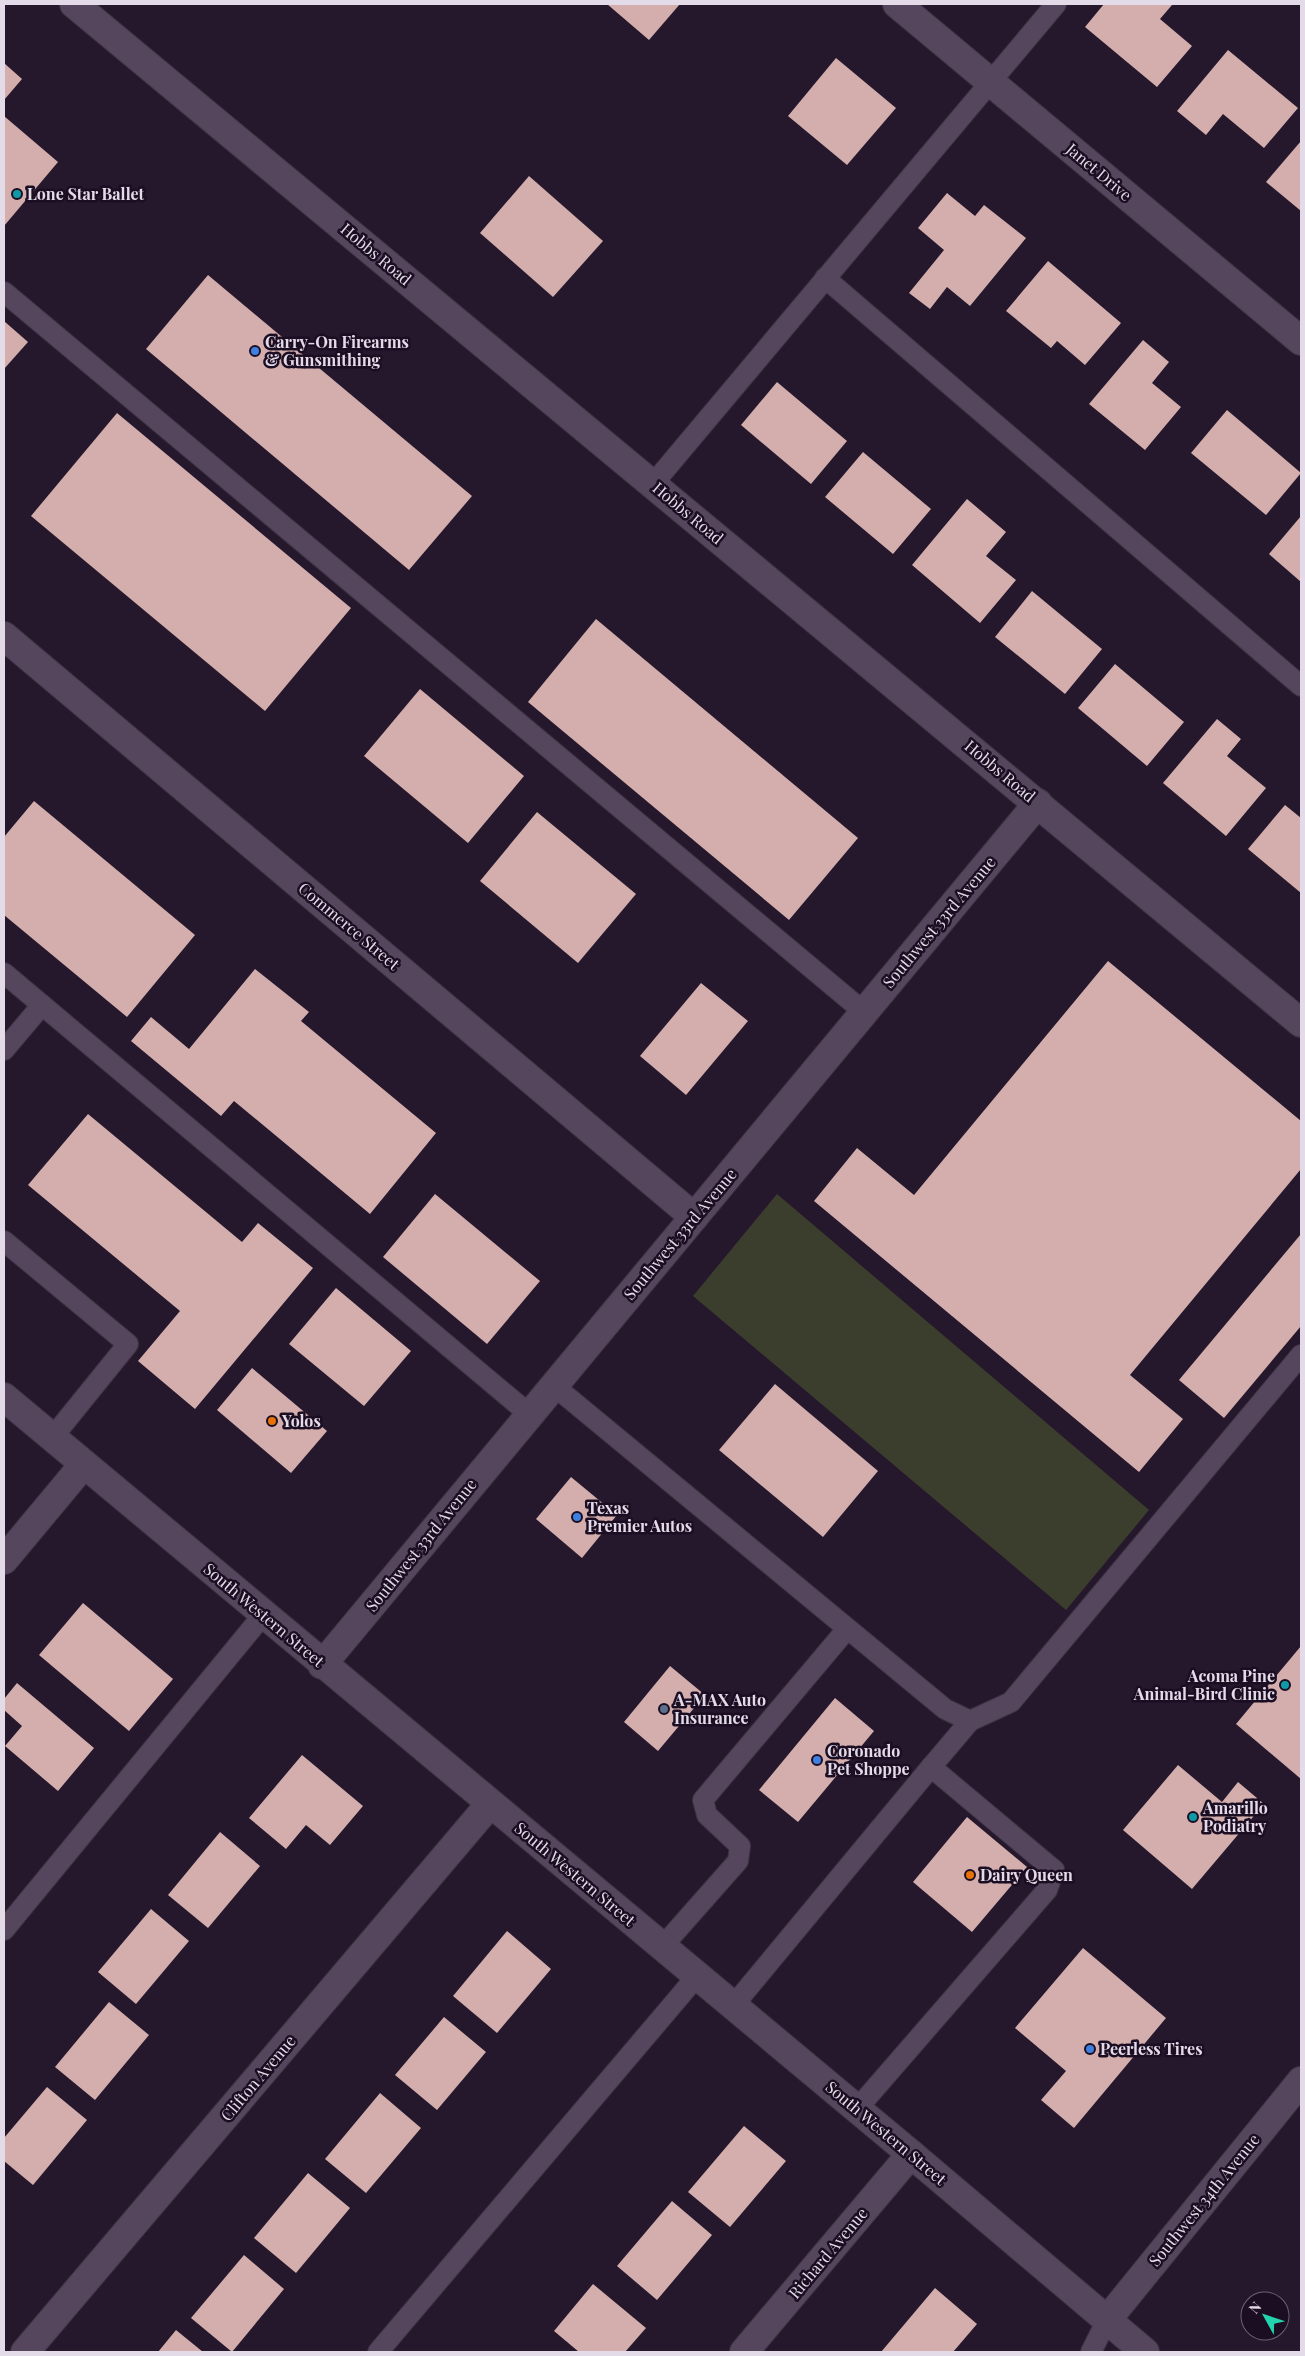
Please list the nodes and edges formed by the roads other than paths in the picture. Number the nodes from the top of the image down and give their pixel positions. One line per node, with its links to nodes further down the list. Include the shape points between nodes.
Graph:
1 (897, 4): 4 (street, Janet Drive)
2 (1056, 4): 4 (lane)
3 (82, 6): 8 (street, Hobbs Road)
4 (990, 81): 5 (lane); 7 (street, Janet Drive)
5 (825, 278): 8 (lane); 10 (lane)
6 (4, 292): 14 (lane)
7 (1301, 341)
8 (653, 484): 11 (street, Hobbs Road)
9 (4, 636): 17 (street, Commerce Street)
10 (1301, 686)
11 (1038, 803): 14 (street, Southwest 33rd Avenue); 15 (street, Hobbs Road)
12 (4, 973): 13 (lane)
13 (42, 1005): 16 (lane); 22 (lane)
14 (864, 1012): 17 (street, Southwest 33rd Avenue)
15 (1301, 1023)
16 (4, 1050)
17 (694, 1217): 20 (street, Southwest 33rd Avenue)
18 (4, 1241): 23 (lane, via 128,1344)
19 (1301, 1355): 29 (lane, via 1011,1702)
20 (553, 1385): 22 (street, Southwest 33rd Avenue); 27 (lane)
21 (4, 1397): 23 (street, South Western Street)
22 (529, 1414): 28 (street, Southwest 33rd Avenue)
23 (52, 1438): 24 (street, South Western Street)
24 (84, 1464): 25 (street); 26 (street, South Western Street)
25 (4, 1560)
26 (263, 1615): 28 (street, South Western Street); 32 (lane)
27 (846, 1629): 29 (lane, via 945,1709); 33 (lane, via 703,1800 706,1815 740,1846 738,1861)
28 (322, 1665): 31 (street, South Western Street)
29 (970, 1722): 30 (lane)
30 (931, 1767): 35 (lane); 37 (lane, via 1054,1870 1047,1890)
31 (490, 1804): 33 (street, South Western Street); 40 (street, Clifton Avenue)
32 (4, 1930)
33 (662, 1947): 34 (street, South Western Street)
34 (696, 1976): 35 (street, South Western Street); 41 (lane)
35 (733, 2006): 37 (street, South Western Street)
36 (1301, 2081): 39 (street, Southwest 34th Avenue)
37 (857, 2109): 38 (street, South Western Street)
38 (912, 2154): 39 (street, South Western Street); 42 (street, Richard Avenue)
39 (1107, 2320): 43 (lane); 44 (street, South Western Street)
40 (25, 2352)
41 (378, 2352)
42 (744, 2352)
43 (1091, 2352)
44 (1145, 2352)

